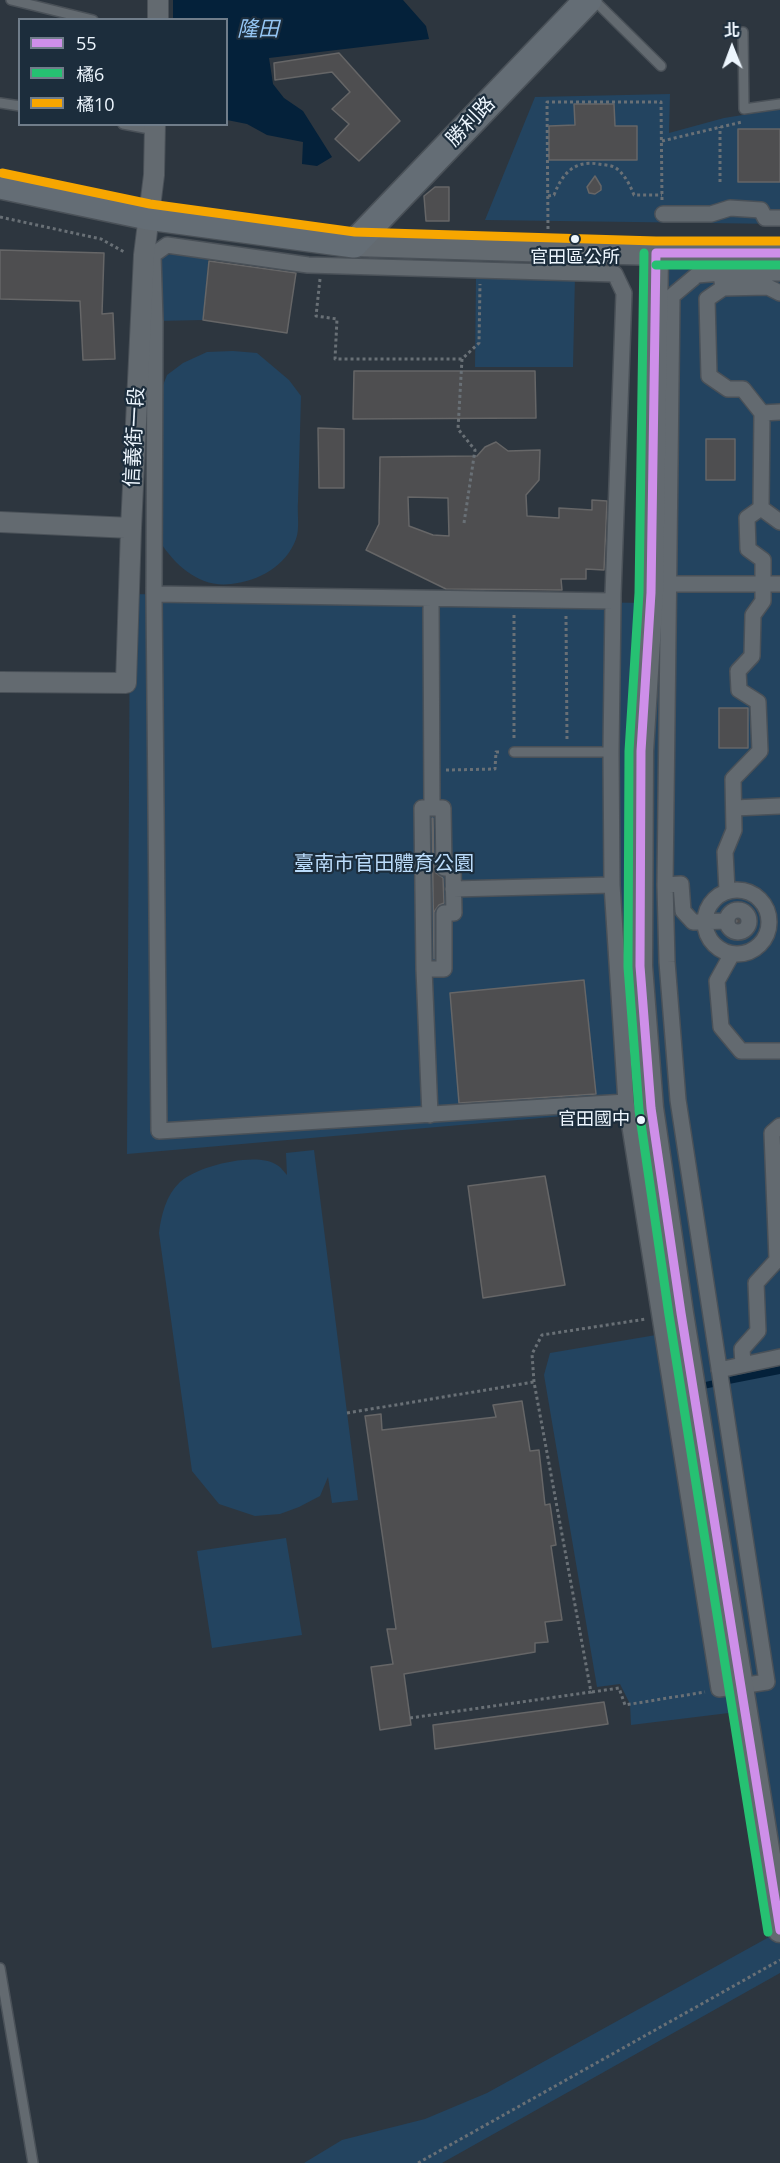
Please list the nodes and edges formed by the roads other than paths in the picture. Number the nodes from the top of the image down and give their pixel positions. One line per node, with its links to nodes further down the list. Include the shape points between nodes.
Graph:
1 (11, 0): 5 (lane)
2 (158, 0): 6 (street)
3 (588, 0): 17 (main road, 勝利路)
4 (594, 0): 8 (lane)
5 (85, 18)
6 (158, 18)
7 (743, 32): 10 (lane, via 744,109)
8 (661, 66)
9 (0, 103): 11 (lane)
10 (780, 104)
11 (18, 106)
12 (155, 127): 15 (street, 信義街一段)
13 (0, 185): 15 (main road)
14 (663, 214): 16 (street, via 711,214 730,208 761,210 765,218)
15 (148, 216): 17 (main road); 28 (street, 信義街一段)
16 (780, 218)
17 (354, 243): 18 (street)
18 (656, 253): 19 (street); 56 (street, via 651,593 641,751 640,966 651,1108)
19 (780, 253)
20 (780, 273): 21 (street)
21 (722, 280): 22 (street, via 768,287); 23 (street, via 707,298 709,376 728,389 743,390); 29 (street, via 697,275 672,296)
22 (780, 293)
23 (762, 412): 24 (street); 25 (street)
24 (780, 412)
25 (761, 508): 27 (street); 30 (street, via 747,518 748,549 763,560)
26 (0, 522): 28 (street)
27 (780, 522)
28 (131, 528): 35 (street, 信義街一段, via 126,683)
29 (669, 584): 30 (street); 42 (street)
30 (764, 584): 31 (street); 40 (street, via 764,601 753,615 752,656 738,671 739,690 758,702 760,751 734,779)
31 (780, 584)
32 (154, 594): 33 (street); 34 (street, via 153,255 167,245 321,266 615,274 624,294); 51 (street, via 159,1131)
33 (431, 599): 34 (street); 39 (street)
34 (613, 602): 37 (street)
35 (0, 682)
36 (514, 752): 37 (lane)
37 (610, 752): 41 (street)
38 (780, 806): 40 (street)
39 (432, 808): 43 (street, via 444,808 444,868 453,868); 48 (street, via 422,808)
40 (734, 808): 44 (street, via 734,830 725,852)
41 (612, 885): 43 (street); 50 (street)
42 (665, 885): 46 (street, via 681,884 683,911 693,922); 55 (street, via 678,1100)
43 (453, 889): 48 (street, via 454,913 444,913 444,969)
44 (727, 891): 45 (street, via 738,889 758,896); 46 (street, via 710,904)
45 (775, 920): 46 (street, via 749,921 740,932 730,929 727,921); 47 (street, via 761,944 742,954)
46 (705, 922): 47 (street, via 713,944)
47 (732, 954): 49 (street, via 717,981 721,1027 741,1051)
48 (424, 969): 51 (street)
49 (780, 1051)
50 (626, 1102): 51 (street); 56 (street, via 660,1317)
51 (430, 1115)
52 (780, 1126): 54 (street, via 772,1133 777,1260 756,1283 758,1331 742,1349)
53 (780, 1357): 54 (street)
54 (743, 1364): 55 (street)
55 (719, 1370): 56 (street, via 767,1682)
56 (730, 1688): 57 (street)
57 (780, 1930)
58 (0, 1968): 59 (lane)
59 (33, 2163)

